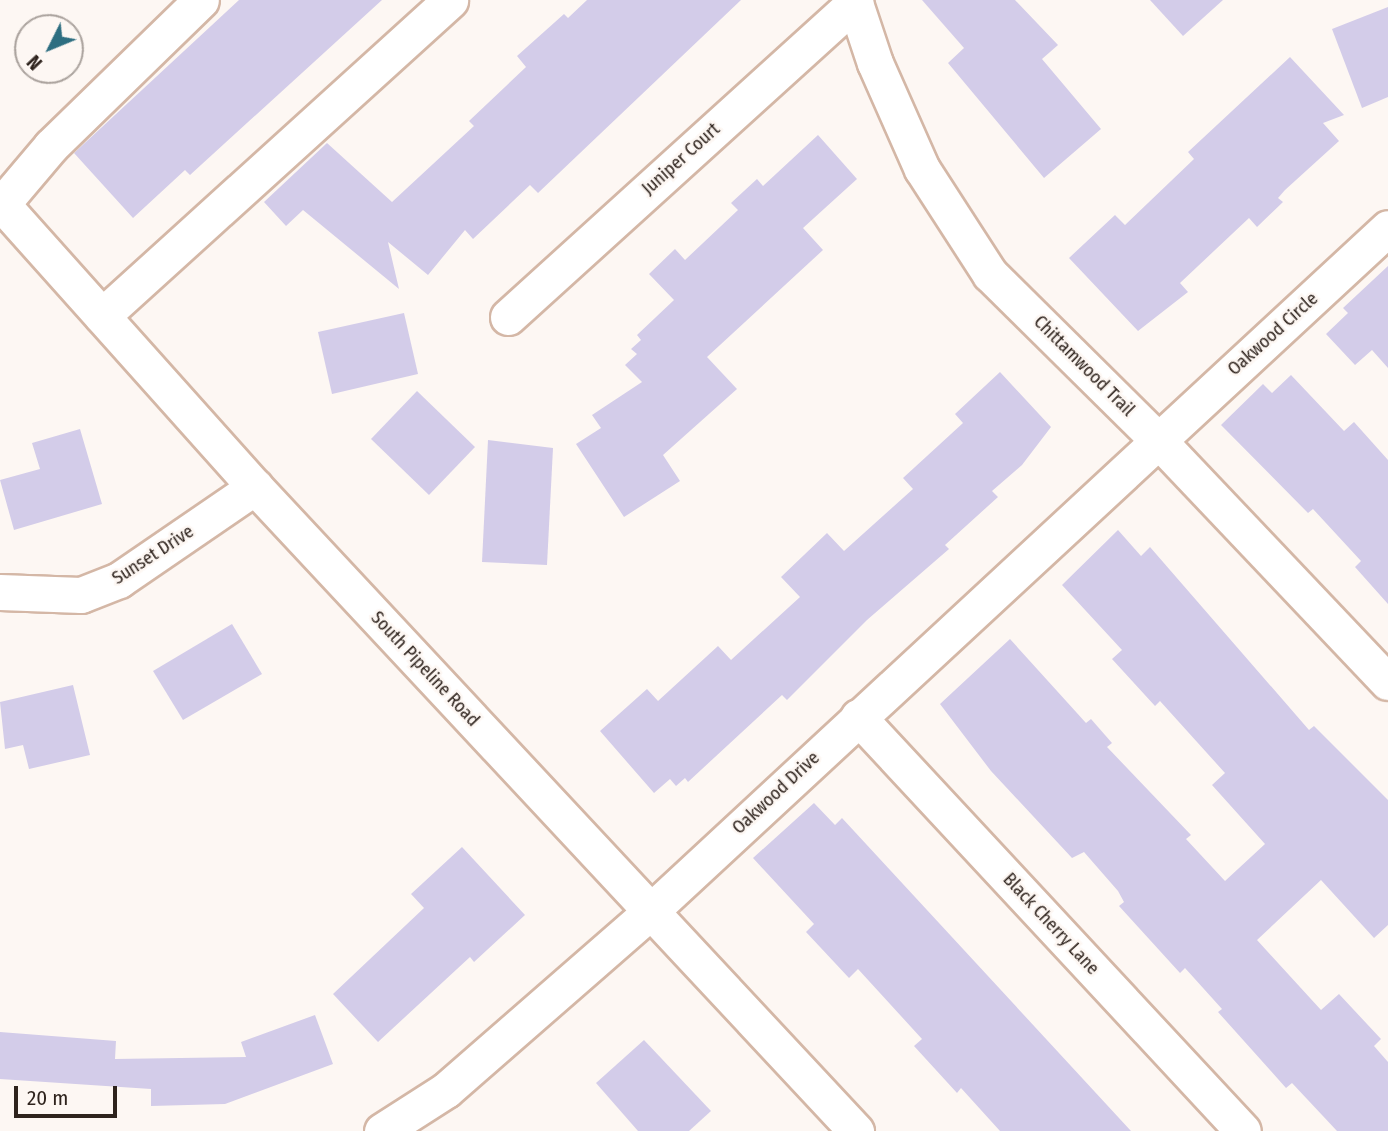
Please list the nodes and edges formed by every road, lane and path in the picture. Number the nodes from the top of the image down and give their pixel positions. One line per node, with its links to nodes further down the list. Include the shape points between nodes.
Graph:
1 (201, 0): 4 (street, via 51,146)
2 (450, 0): 6 (street)
3 (854, 1): 7 (street, Juniper Court); 8 (street, Chittamwood Trail, via 875,63 922,169 990,274)
4 (1, 203): 6 (street, South Pipeline Road)
5 (1388, 228): 8 (street, Oakwood Circle)
6 (102, 316): 9 (street, South Pipeline Road)
7 (508, 317)
8 (1157, 439): 11 (street, Chittamwood Trail); 12 (street, Oakwood Drive)
9 (255, 487): 10 (street, Sunset Drive, via 118,580 81,595); 13 (street, South Pipeline Road)
10 (0, 592)
11 (1388, 682)
12 (858, 717): 13 (street, Oakwood Drive); 16 (street, Black Cherry Lane)
13 (652, 910): 14 (street, Oakwood Drive, via 446,1090); 15 (street, South Pipeline Road)
14 (382, 1131)
15 (856, 1131)
16 (1243, 1131)

